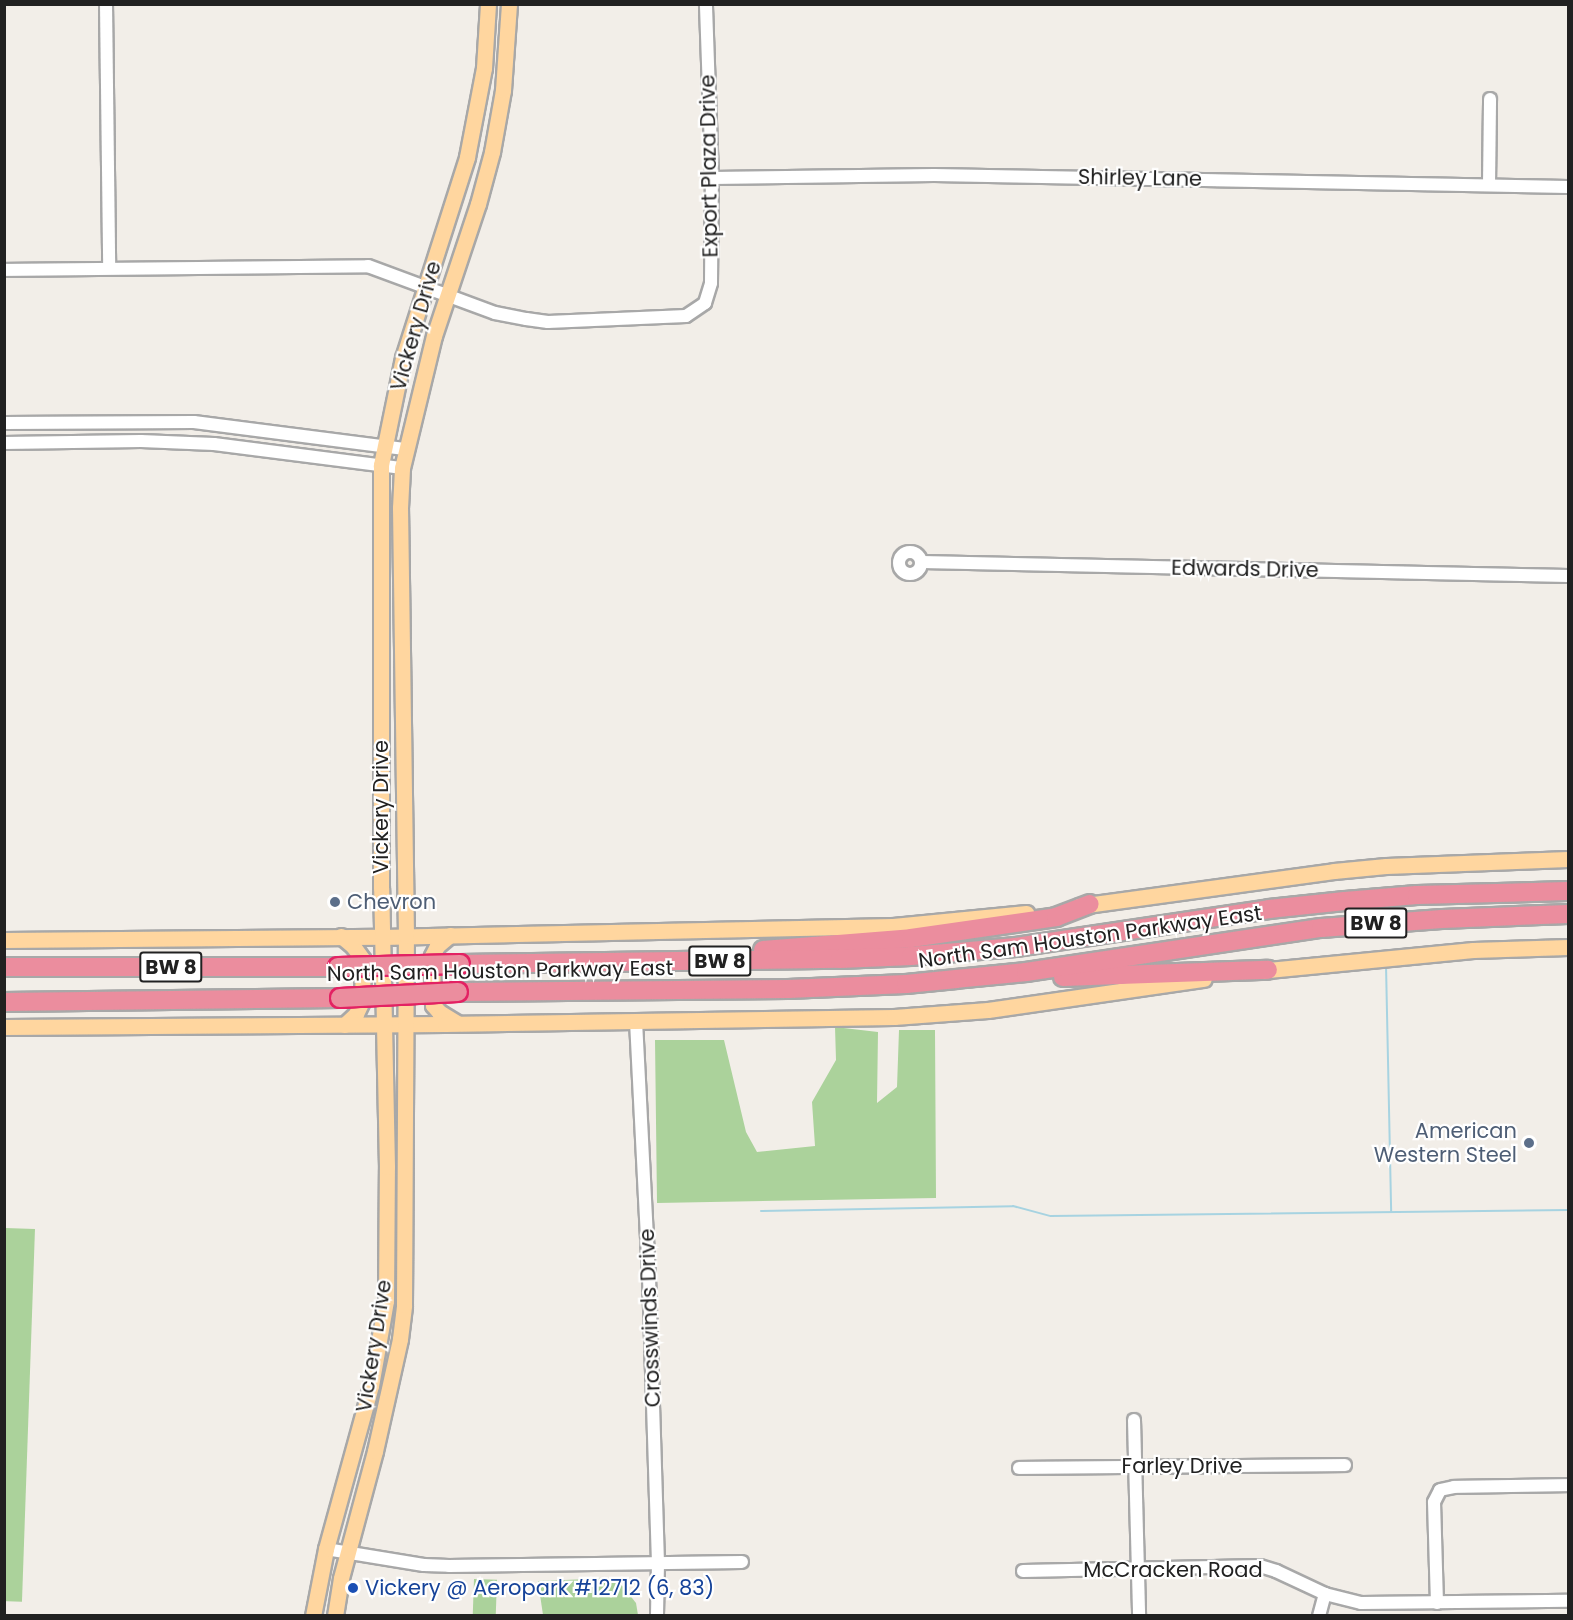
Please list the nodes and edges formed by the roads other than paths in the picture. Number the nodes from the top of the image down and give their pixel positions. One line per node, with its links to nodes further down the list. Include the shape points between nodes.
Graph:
1 (106, 4): 9 (street)
2 (488, 4): 11 (main road, Vickery Drive, via 484,68 467,157)
3 (509, 4): 12 (main road, Vickery Drive, via 503,90 492,152)
4 (706, 4): 6 (street, Export Plaza Drive)
5 (1490, 99): 7 (street)
6 (712, 178): 7 (street, Shirley Lane, via 921,175); 12 (street, Export Plaza Drive, via 711,283 705,303 686,316 548,322 495,313)
7 (1489, 185): 8 (street, Shirley Lane)
8 (1569, 187)
9 (109, 268): 10 (street); 11 (street, via 368,266)
10 (4, 270)
11 (426, 288): 12 (street); 18 (main road, Vickery Drive, via 404,358)
12 (447, 296): 20 (main road, Vickery Drive)
13 (135, 422): 14 (street); 15 (street, via 194,422); 16 (street)
14 (4, 423)
15 (254, 429): 18 (street); 19 (street)
16 (135, 441): 17 (street); 19 (street)
17 (4, 443)
18 (385, 446): 20 (street); 21 (main road, Vickery Drive)
19 (252, 448): 21 (street)
20 (406, 449): 22 (main road, Vickery Drive)
21 (381, 465): 22 (street); 24 (main road, Vickery Drive)
22 (402, 468): 25 (main road, Vickery Drive)
23 (922, 562): 26 (street, Edwards Drive)
24 (381, 564): 25 (main road); 27 (main road, Vickery Drive)
25 (402, 564): 28 (main road, Vickery Drive)
26 (1569, 576)
27 (381, 685): 28 (main road); 40 (main road, Vickery Drive)
28 (404, 685): 39 (main road, Vickery Drive)
29 (1569, 860): 33 (main road, North Sam Houston Parkway East, via 1386,866)
30 (1569, 883): 32 (highway)
31 (1569, 891): 32 (highway, North Sam Houston Parkway East / BW 8)
32 (1418, 895): 43 (highway, North Sam Houston Parkway East / BW 8, via 1269,909 969,952 849,959)
33 (1090, 904): 37 (main road, North Sam Houston Parkway East, via 893,927); 43 (highway, via 1056,917 911,938)
34 (1569, 914): 35 (highway, North Sam Houston Parkway East / BW 8)
35 (1473, 917): 36 (highway); 46 (highway, North Sam Houston Parkway East / BW 8, via 1321,928)
36 (1569, 920)
37 (450, 935): 39 (main road, North Sam Houston Parkway East); 51 (main road, via 432,956 433,1005)
38 (341, 936): 40 (main road, North Sam Houston Parkway East); 41 (main road, North Sam Houston Parkway East); 52 (main road, via 363,960 362,1001)
39 (406, 936): 40 (main road, North Sam Houston Parkway East); 49 (main road, Vickery Drive)
40 (382, 937): 50 (main road, Vickery Drive)
41 (4, 940)
42 (1569, 947): 45 (main road, via 1473,950)
43 (628, 963): 44 (highway, North Sam Houston Parkway East / BW 8, bridge)
44 (4, 967)
45 (1268, 970): 46 (highway); 48 (main road, via 986,1010 801,1020)
46 (942, 981): 47 (highway, North Sam Houston Parkway East / BW 8, bridge, via 788,989 458,992)
47 (4, 1004)
48 (636, 1021): 51 (main road); 66 (street, Crosswinds Drive)
49 (406, 1023): 50 (main road); 51 (main road); 55 (main road, Vickery Drive)
50 (385, 1024): 52 (main road); 54 (main road, Vickery Drive)
51 (459, 1024)
52 (344, 1025): 53 (main road)
53 (4, 1027)
54 (387, 1167): 55 (main road); 56 (main road, Vickery Drive, via 386,1301)
55 (406, 1168): 57 (main road, Vickery Drive, via 404,1305)
56 (371, 1386): 57 (main road); 63 (main road, Vickery Drive)
57 (388, 1391): 64 (main road, Vickery Drive)
58 (1134, 1420): 60 (street)
59 (1345, 1465): 60 (street, Farley Drive)
60 (1135, 1466): 61 (street, Farley Drive); 67 (street)
61 (1019, 1468)
62 (1569, 1485): 71 (street, via 1440,1490 1434,1502)
63 (326, 1549): 64 (street); 72 (main road, Vickery Drive)
64 (347, 1553): 66 (street, via 441,1566); 73 (main road, Vickery Drive)
65 (742, 1562): 66 (street)
66 (658, 1563): 74 (street, Crosswinds Drive)
67 (1139, 1569): 68 (street, McCracken Road); 69 (street, McCracken Road, via 1260,1566); 75 (street)
68 (1023, 1571)
69 (1325, 1594): 71 (street, McCracken Road, via 1361,1603); 76 (street)
70 (1569, 1601): 71 (street, McCracken Road)
71 (1443, 1607)
72 (314, 1616)
73 (335, 1616)
74 (657, 1616)
75 (1139, 1616)
76 (1319, 1616)

